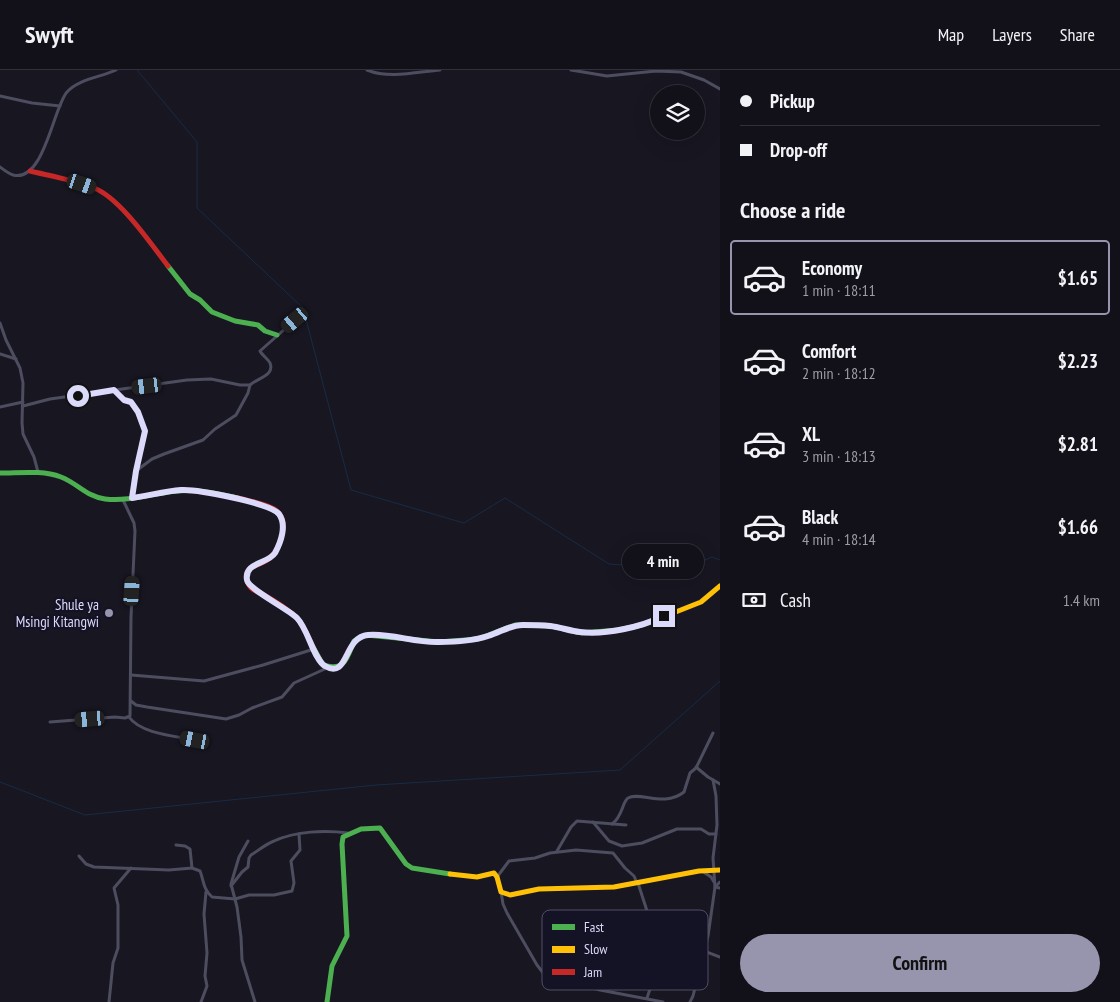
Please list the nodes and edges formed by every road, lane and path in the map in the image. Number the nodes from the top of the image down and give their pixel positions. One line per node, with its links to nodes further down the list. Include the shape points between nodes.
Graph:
1 (116, 70): 7 (street, via 72,88)
2 (367, 70): 3 (street, via 396,74)
3 (440, 70)
4 (571, 70): 5 (street, via 607,76 681,72)
5 (720, 89)
6 (0, 96): 7 (street)
7 (60, 106): 9 (street, via 37,162)
8 (0, 168): 9 (street, via 20,176)
9 (30, 171): 12 (street, via 82,184 112,198 190,294 212,312 258,325)
10 (295, 320): 12 (street)
11 (0, 323): 14 (street)
12 (277, 335): 15 (street, via 260,351 270,363 269,373)
13 (0, 354): 14 (street)
14 (17, 360): 17 (street, via 23,383)
15 (250, 385): 16 (street, via 202,379); 19 (street, via 236,415 203,440 152,459)
16 (114, 390): 17 (street); 19 (street, via 131,402 144,426)
17 (23, 404): 18 (street); 21 (street, via 23,434)
18 (0, 407)
19 (136, 471): 22 (street)
20 (0, 473): 21 (street)
21 (38, 473): 23 (street, via 60,477 92,496)
22 (132, 498): 23 (street); 25 (street, via 183,490 224,496 279,514 283,523 274,555 250,568 247,581 251,588 297,618)
23 (123, 500): 27 (street, via 134,522 135,532)
24 (720, 586): 26 (street, via 701,602 642,625 610,631 582,633 551,626 515,625 478,639 439,642 366,635 354,641 341,666)
25 (314, 649): 26 (street); 27 (street, via 204,681)
26 (327, 668): 28 (street, via 294,683 282,697 226,719 136,705)
27 (131, 675): 28 (street)
28 (131, 701): 29 (street)
29 (129, 717): 30 (street); 32 (street, via 138,725 165,735)
30 (50, 722)
31 (713, 734): 33 (street)
32 (195, 740)
33 (696, 767): 34 (street); 37 (street, via 690,773 684,792 662,800 630,797 625,801 618,820)
34 (713, 780): 35 (street); 41 (street)
35 (720, 784)
36 (593, 822): 37 (street); 41 (street, via 609,842 622,846 642,843 677,829 701,829); 44 (street, via 574,823)
37 (612, 824): 38 (street)
38 (626, 824)
39 (349, 833): 40 (street); 50 (street, via 380,828 406,864 418,870 472,878 492,873); 71 (street, via 343,837 342,844 347,936 332,967)
40 (300, 834): 54 (street, via 272,842 251,855 248,867); 58 (street, via 300,850 291,861 292,891)
41 (716, 834): 48 (street, via 713,858)
42 (248, 841): 54 (street, via 239,857)
43 (176, 845): 47 (street, via 190,849)
44 (557, 852): 50 (street, via 509,861); 52 (street, via 613,853)
45 (79, 856): 46 (street, via 94,868)
46 (131, 868): 47 (street); 68 (street, via 114,888 118,905 118,948)
47 (192, 868): 56 (street, via 200,871)
48 (717, 870): 49 (street); 53 (street)
49 (702, 871): 52 (street); 53 (street, via 711,877)
50 (497, 877): 57 (street)
51 (720, 882): 53 (street)
52 (637, 883): 57 (street, via 603,888 539,889 510,895); 59 (street)
53 (715, 885): 55 (street); 60 (street)
54 (231, 886): 58 (street)
55 (720, 888)
56 (206, 891): 58 (street, via 212,897); 69 (street, via 207,986)
57 (501, 892): 63 (street, via 507,913)
58 (235, 899): 70 (street, via 242,960)
59 (647, 910)
60 (708, 931)
61 (708, 952): 62 (street)
62 (720, 957)
63 (542, 971)
64 (600, 990): 67 (street)
65 (650, 990): 67 (street)
66 (695, 990): 73 (street)
67 (647, 998): 72 (street)
68 (110, 1002)
69 (202, 1002)
70 (254, 1002)
71 (328, 1002)
72 (663, 1002)
73 (690, 1002)

